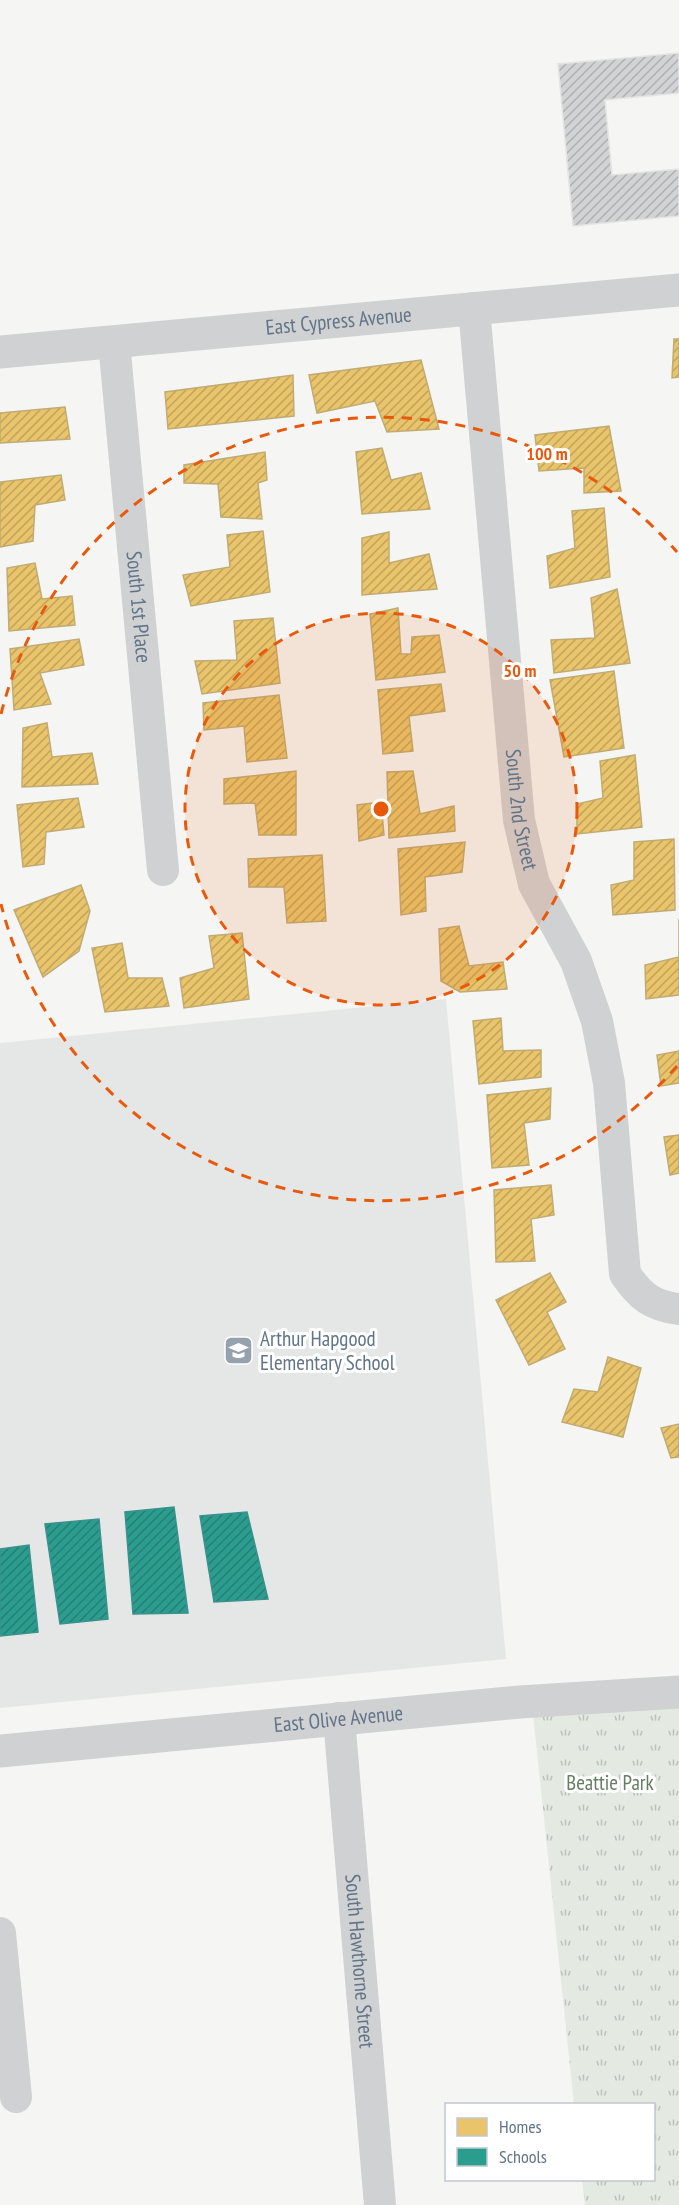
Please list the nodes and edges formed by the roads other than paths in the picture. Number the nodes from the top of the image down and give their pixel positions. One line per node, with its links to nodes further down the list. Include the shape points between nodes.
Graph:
1 (679, 290): 2 (street, East Cypress Avenue)
2 (474, 308): 3 (street, East Cypress Avenue); 6 (street, South 2nd Street, via 519,820 534,884 576,961 597,1021 609,1083 625,1274 638,1293 662,1307)
3 (114, 342): 4 (street, East Cypress Avenue); 5 (street, South 1st Place)
4 (0, 352)
5 (163, 870)
6 (679, 1309)
7 (679, 1692): 8 (street, East Olive Avenue)
8 (339, 1718): 9 (street, East Olive Avenue); 12 (street, South Hawthorne Street)
9 (0, 1751)
10 (0, 1932): 11 (street)
11 (16, 2097)
12 (380, 2205)

